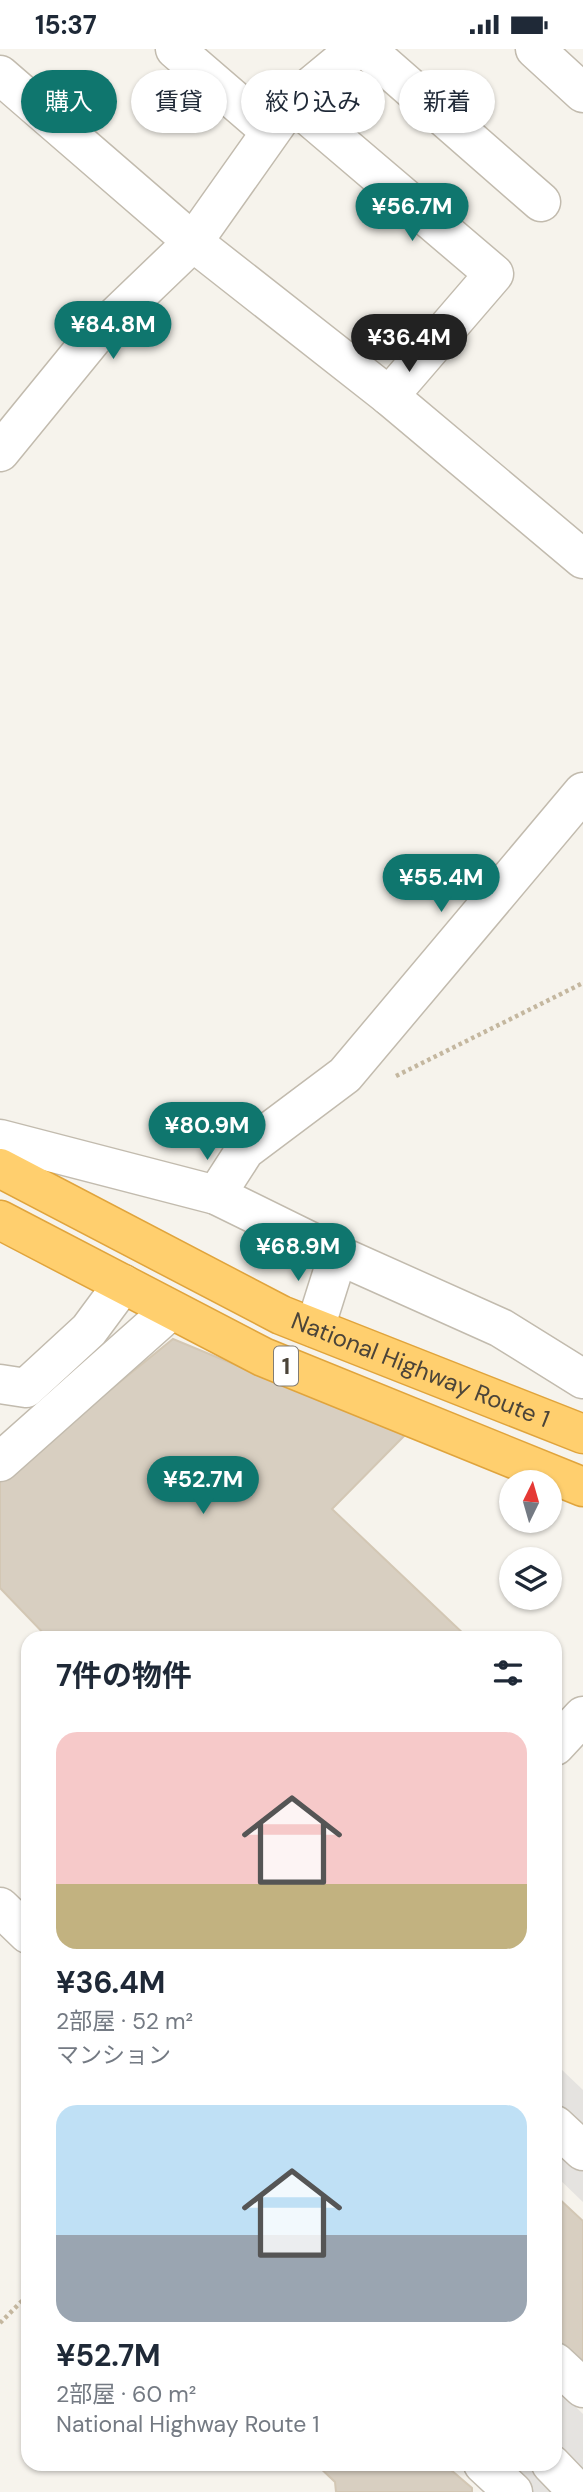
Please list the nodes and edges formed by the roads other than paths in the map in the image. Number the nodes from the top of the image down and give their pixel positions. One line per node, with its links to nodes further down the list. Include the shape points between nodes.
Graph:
1 (176, 49): 7 (street)
2 (356, 49): 5 (street)
3 (366, 49): 11 (street)
4 (535, 49): 8 (street)
5 (333, 70)
6 (0, 75): 12 (street)
7 (241, 91)
8 (583, 93)
9 (270, 133): 12 (street)
10 (303, 133): 13 (street, via 494,274)
11 (541, 202)
12 (194, 241): 13 (street); 14 (street, via 93,338)
13 (389, 396): 15 (street)
14 (0, 452)
15 (583, 559)
16 (583, 792): 19 (street, via 345,1075 245,1150)
17 (0, 1139): 19 (street)
18 (0, 1168): 24 (highway, National Highway Route 1 / 1, via 281,1315)
19 (216, 1195): 21 (street)
20 (0, 1220): 22 (highway, National Highway Route 1 / 1)
21 (338, 1255): 24 (street); 25 (street, via 501,1328)
22 (123, 1284): 23 (highway, National Highway Route 1 / 1); 26 (street, via 89,1330)
23 (171, 1310): 27 (street); 30 (highway, National Highway Route 1 / 1, via 263,1357)
24 (315, 1328): 28 (highway, National Highway Route 1 / 1)
25 (583, 1380)
26 (9, 1394): 27 (street)
27 (61, 1408): 29 (street)
28 (583, 1434)
29 (0, 1462)
30 (583, 1486)
31 (583, 1716): 32 (street)
32 (562, 1738)
33 (0, 1907): 34 (street)
34 (21, 1927)
35 (562, 2132): 36 (street)
36 (583, 2151)
37 (562, 2368): 38 (street)
38 (583, 2388)
39 (490, 2471): 41 (street)
40 (558, 2471): 42 (street)
41 (513, 2492)
42 (578, 2492)

